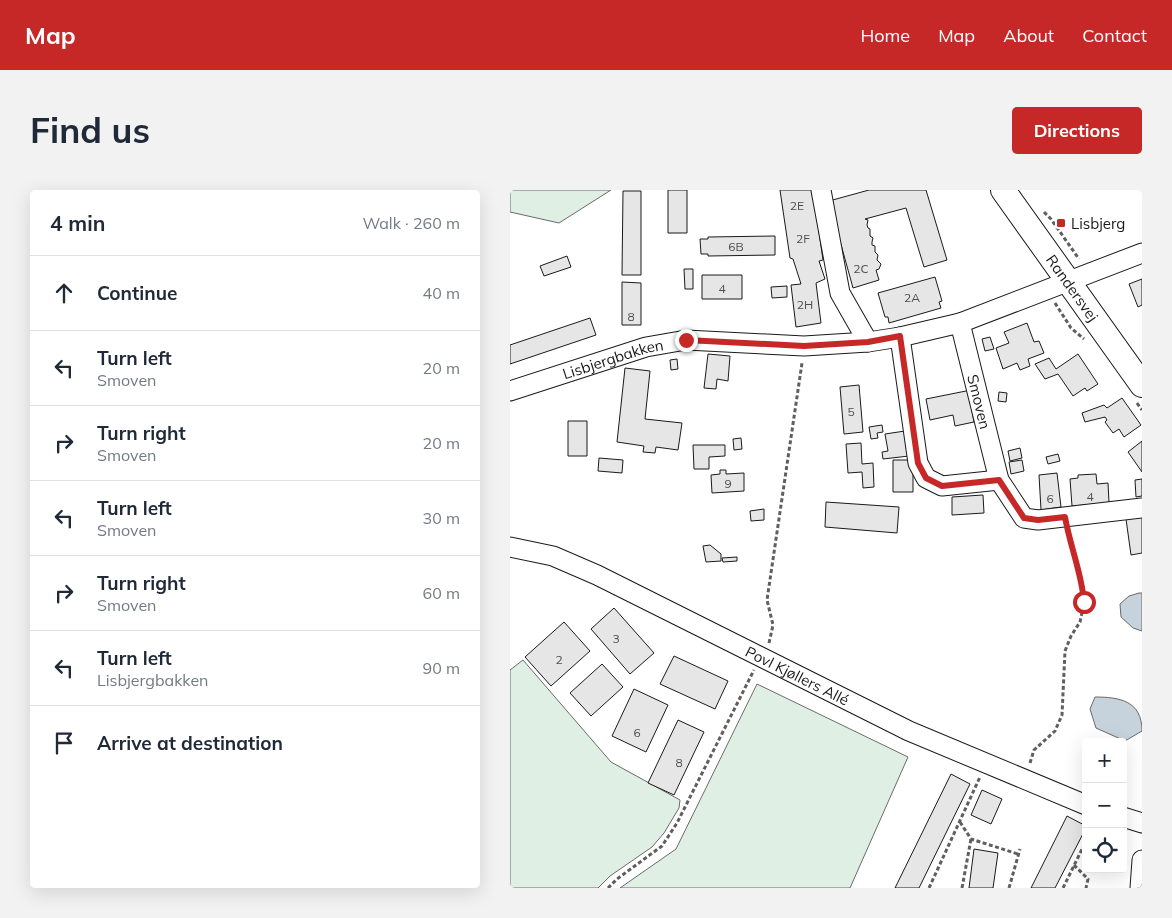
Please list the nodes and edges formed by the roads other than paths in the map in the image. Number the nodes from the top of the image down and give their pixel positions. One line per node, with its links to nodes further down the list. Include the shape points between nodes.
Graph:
1 (821, 190): 7 (street, via 840,293)
2 (1007, 192): 4 (main road, Randersvej)
3 (1142, 253): 4 (street, Lisbjergbakken)
4 (1068, 281): 5 (street, Lisbjergbakken); 8 (main road, Randersvej)
5 (960, 323): 6 (street, Lisbjergbakken); 10 (street, Smoven)
6 (900, 336): 7 (street, Lisbjergbakken); 10 (street, via 918,463 926,478 942,486)
7 (868, 342): 9 (street, Lisbjergbakken, via 804,346 686,340 646,347)
8 (1142, 385)
9 (510, 391)
10 (999, 480): 11 (street, Smoven, via 1024,518 1038,520)
11 (1142, 508)
12 (510, 548): 13 (street, Povl Kjøllers Allé, via 553,556 597,575 909,731)
13 (1082, 803)
14 (1127, 818): 15 (street)
15 (1142, 823)
16 (1142, 860): 17 (street)
17 (1140, 888)

